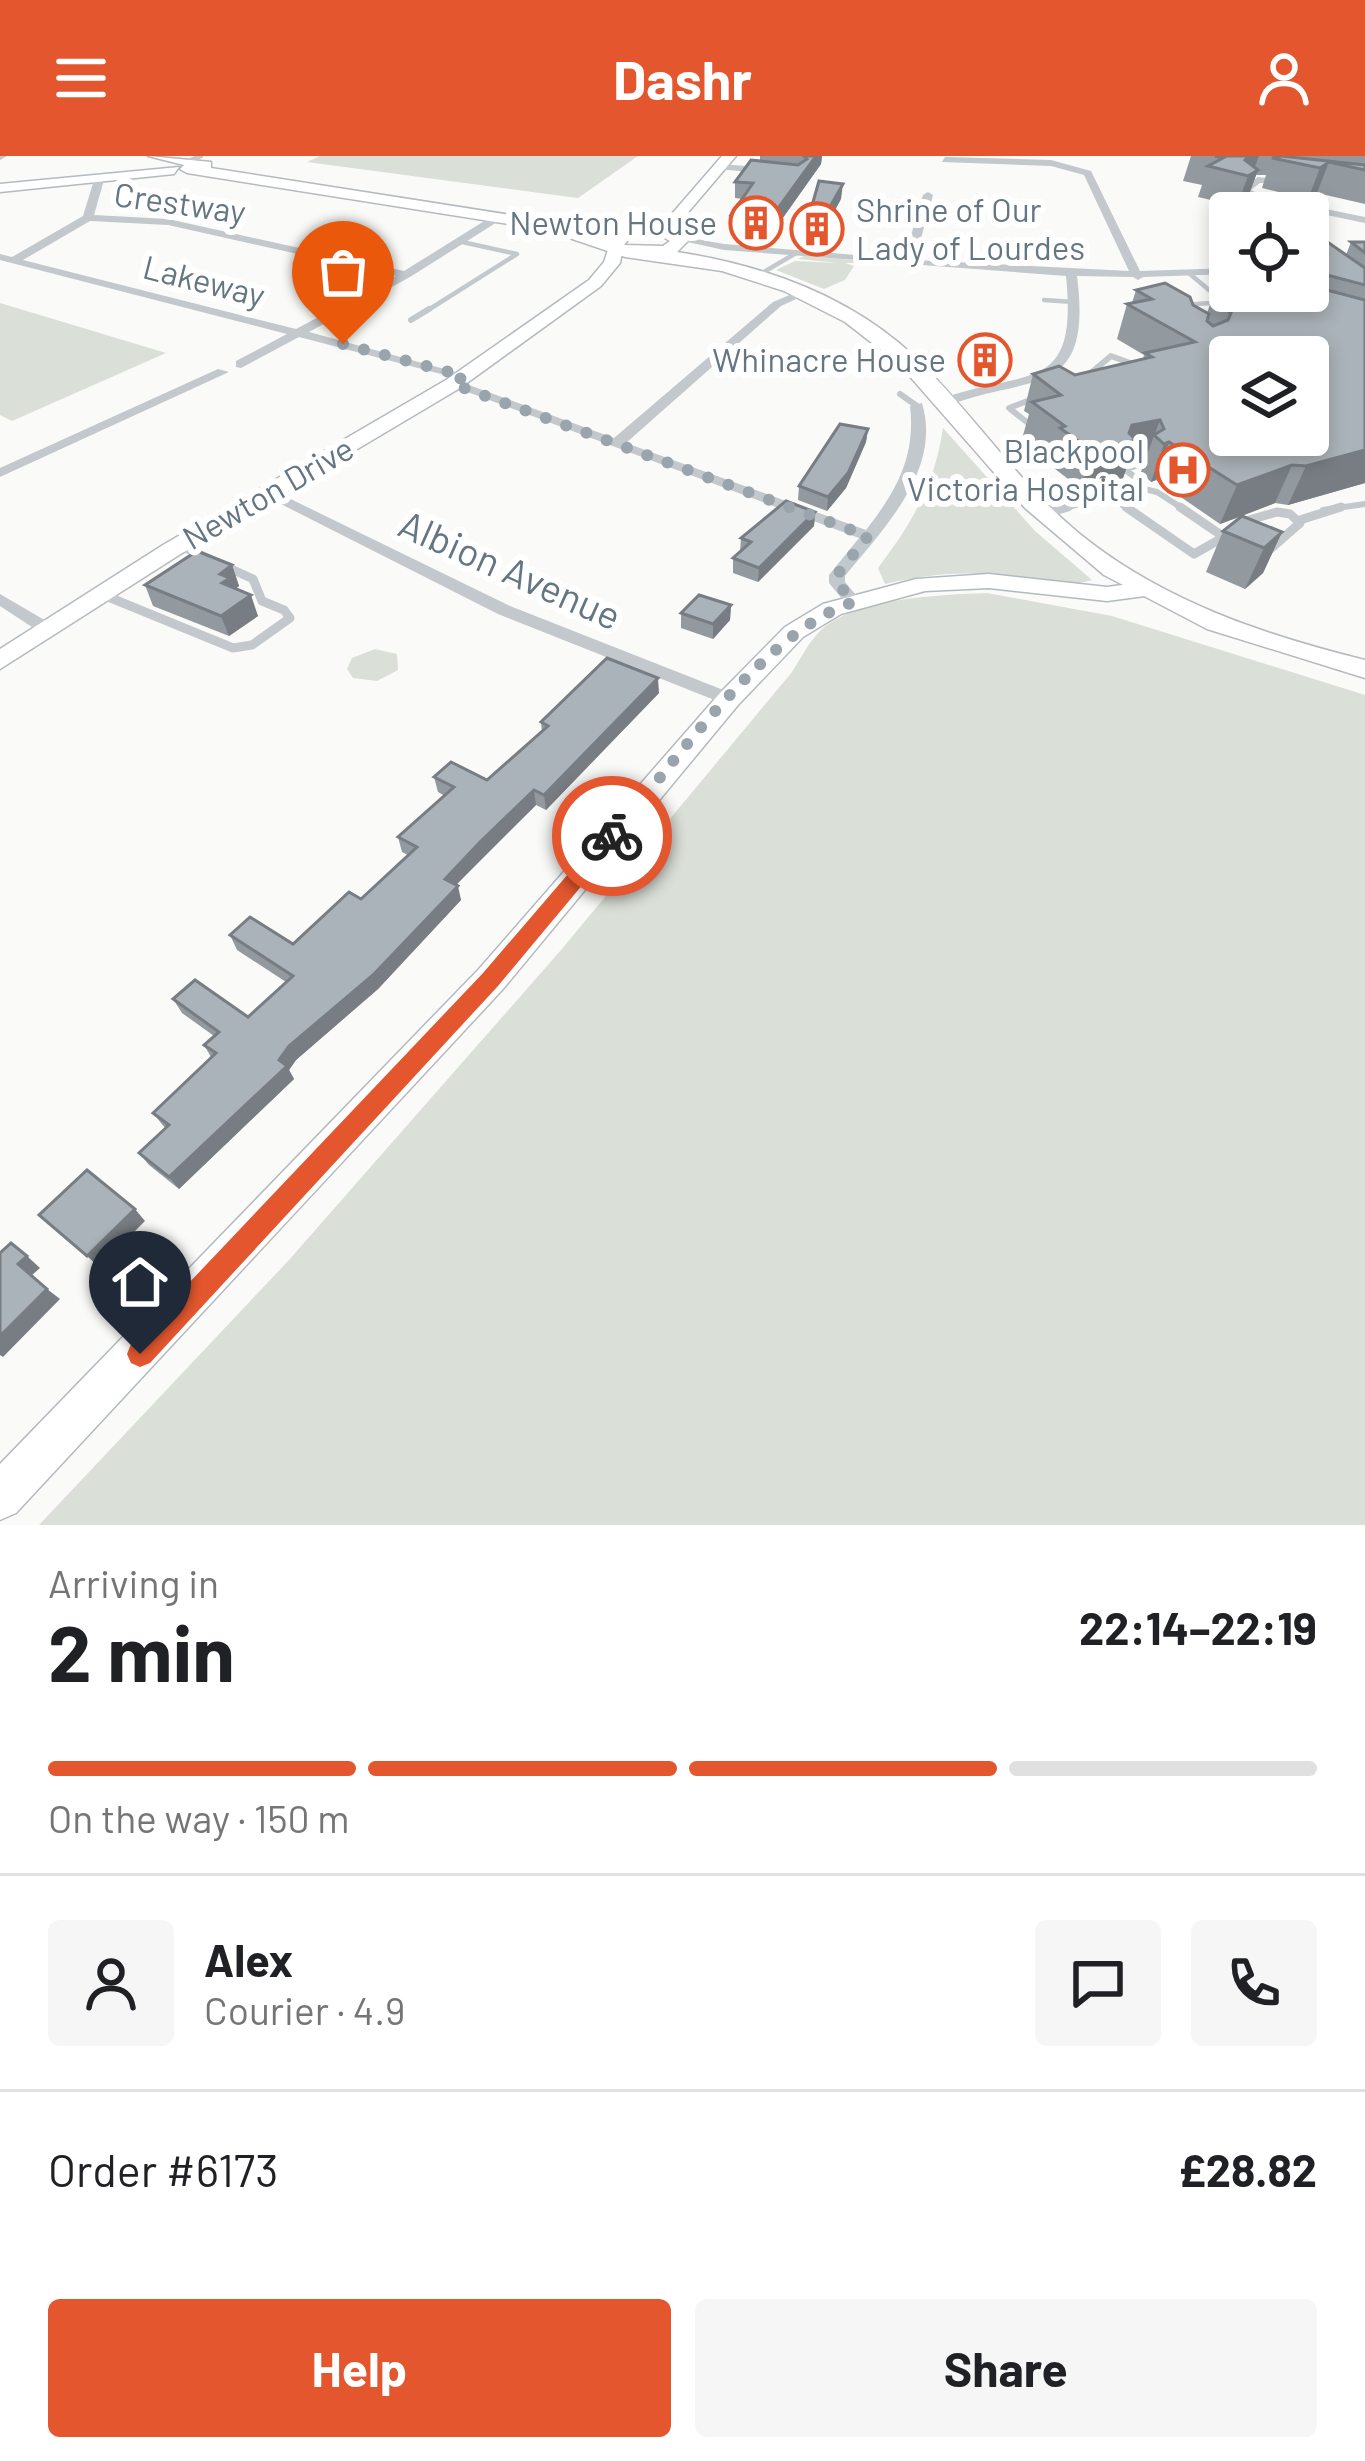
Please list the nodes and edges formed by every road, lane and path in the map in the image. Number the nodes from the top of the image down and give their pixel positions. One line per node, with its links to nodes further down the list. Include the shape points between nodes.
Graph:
1 (123, 156): 4 (main road)
2 (945, 160): 28 (street, via 1088,173)
3 (725, 162): 5 (street); 10 (main road)
4 (179, 163): 6 (main road); 11 (main road); 14 (main road)
5 (778, 172)
6 (99, 180): 8 (main road); 12 (street)
7 (1313, 183): 13 (street, via 1258,180 1244,191)
8 (0, 188)
9 (928, 195): 22 (street)
10 (683, 206): 14 (main road); 15 (main road, via 670,223)
11 (498, 217): 16 (street); 17 (main road)
12 (88, 218): 20 (street); 26 (street, Crestway, via 168,222)
13 (1365, 220)
14 (630, 231): 15 (main road); 17 (main road, via 614,238)
15 (678, 239): 18 (street); 19 (main road); 21 (main road)
16 (462, 242): 26 (street); 36 (lane, via 517,254)
17 (615, 247): 19 (main road); 29 (main road, Newton Drive)
18 (796, 253): 22 (street); 27 (lane)
19 (658, 254): 21 (main road); 29 (main road, Newton Drive)
20 (7, 259): 37 (street, Lakeway)
21 (721, 262): 27 (main road)
22 (909, 262): 24 (street)
23 (1209, 273): 25 (street)
24 (1071, 274): 28 (street); 34 (street)
25 (1190, 274): 28 (street); 30 (lane)
26 (406, 275): 37 (street)
27 (759, 275): 31 (main road)
28 (1138, 277)
29 (595, 283): 44 (main road, Newton Drive)
30 (1209, 290)
31 (803, 292): 41 (main road); 52 (street, via 777,304)
32 (1044, 300): 34 (lane)
33 (1209, 301): 35 (lane)
34 (1074, 302): 46 (street, via 1073,348 1040,381)
35 (1169, 307)
36 (411, 320)
37 (302, 333): 42 (street); 44 (street, Lakeway)
38 (1108, 340): 40 (lane)
39 (939, 353): 41 (lane)
40 (1111, 356): 45 (lane, via 1145,372); 47 (lane)
41 (904, 359): 50 (main road)
42 (241, 364)
43 (223, 372): 54 (street)
44 (459, 380): 52 (street, Lakeway); 56 (main road, Newton Drive)
45 (1131, 380)
46 (1017, 383): 48 (street); 51 (lane, via 1047,395 1009,408)
47 (1074, 386)
48 (994, 388): 50 (street); 50 (street)
49 (900, 394): 50 (lane)
50 (930, 398): 59 (main road); 61 (street, via 902,491)
51 (1033, 427)
52 (617, 443): 61 (street, Lakeway)
53 (1144, 464): 55 (lane, via 1124,469)
54 (0, 473)
55 (1140, 488): 57 (lane); 62 (lane)
56 (268, 492): 63 (main road, Newton Drive); 71 (street, Albion Avenue, via 504,610)
57 (1109, 496): 59 (lane); 62 (lane, via 1194,554)
58 (1365, 504): 60 (lane)
59 (1044, 514): 64 (main road)
60 (1300, 520): 62 (lane, via 1267,514); 62 (lane, via 1263,552)
61 (868, 536): 67 (street, via 837,575)
62 (1224, 537)
63 (179, 545): 65 (main road, Newton Drive); 65 (lane, via 253,579 262,601 290,618 233,649)
64 (1145, 589): 67 (main road, via 1107,594 943,582); 70 (main road, via 1247,635)
65 (100, 594): 68 (main road, Newton Drive)
66 (0, 599): 68 (street)
67 (854, 602): 71 (main road, via 811,619)
68 (47, 629): 69 (main road, Newton Drive)
69 (0, 661)
70 (1365, 669)
71 (729, 698): 72 (main road, via 491,980)
72 (0, 1497)

